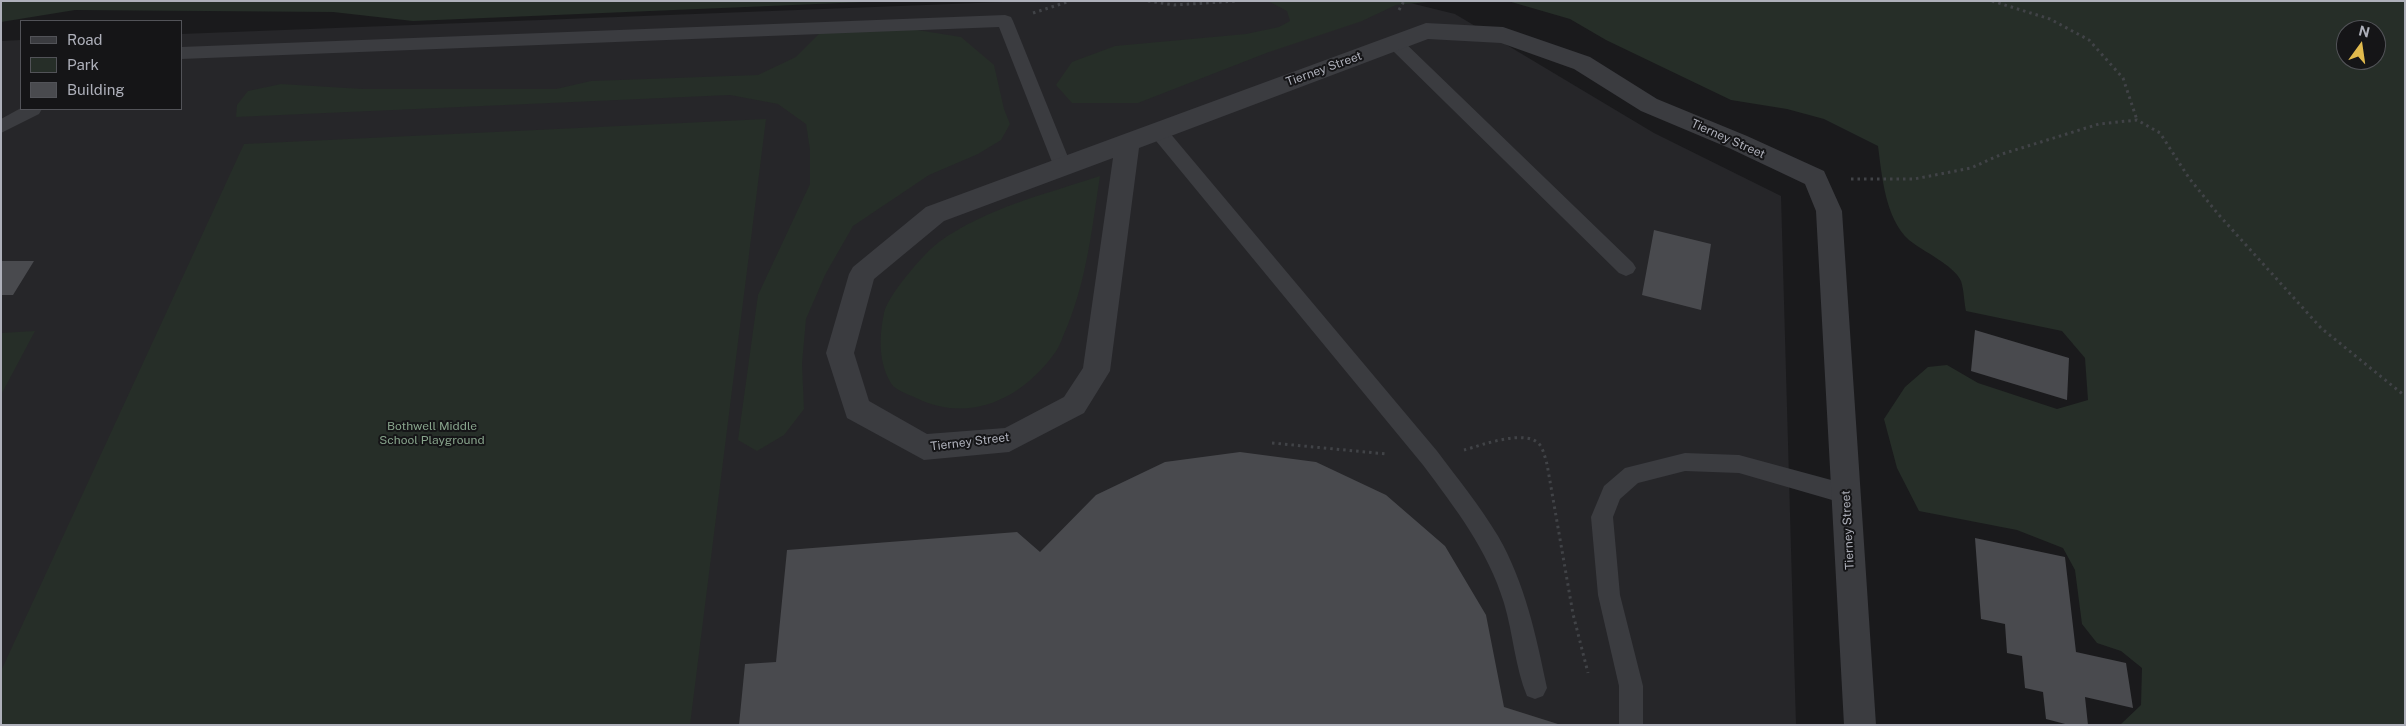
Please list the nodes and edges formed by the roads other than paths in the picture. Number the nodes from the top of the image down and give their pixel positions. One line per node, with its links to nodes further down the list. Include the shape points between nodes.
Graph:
1 (1395, 43): 5 (street, Tierney Street); 8 (lane); 9 (street, Tierney Street, via 1426,31 1503,35 1582,63 1649,106 1815,178 1829,211)
2 (182, 53): 7 (lane, via 1005,21)
3 (31, 110): 4 (lane)
4 (1, 127)
5 (1158, 131): 6 (street, Tierney Street); 10 (lane, via 1430,458 1472,514 1505,573 1524,632)
6 (1127, 143): 7 (street, Tierney Street); 7 (street, Tierney Street, via 1096,371 1074,405 1009,440 924,447 857,409 840,353 862,274 935,214)
7 (1064, 167)
8 (1626, 268)
9 (1846, 494): 11 (lane, via 1739,464 1685,462 1632,475 1612,493 1602,517 1609,595 1631,686); 12 (street, Tierney Street)
10 (1534, 688)
11 (1631, 725)
12 (1860, 725)

